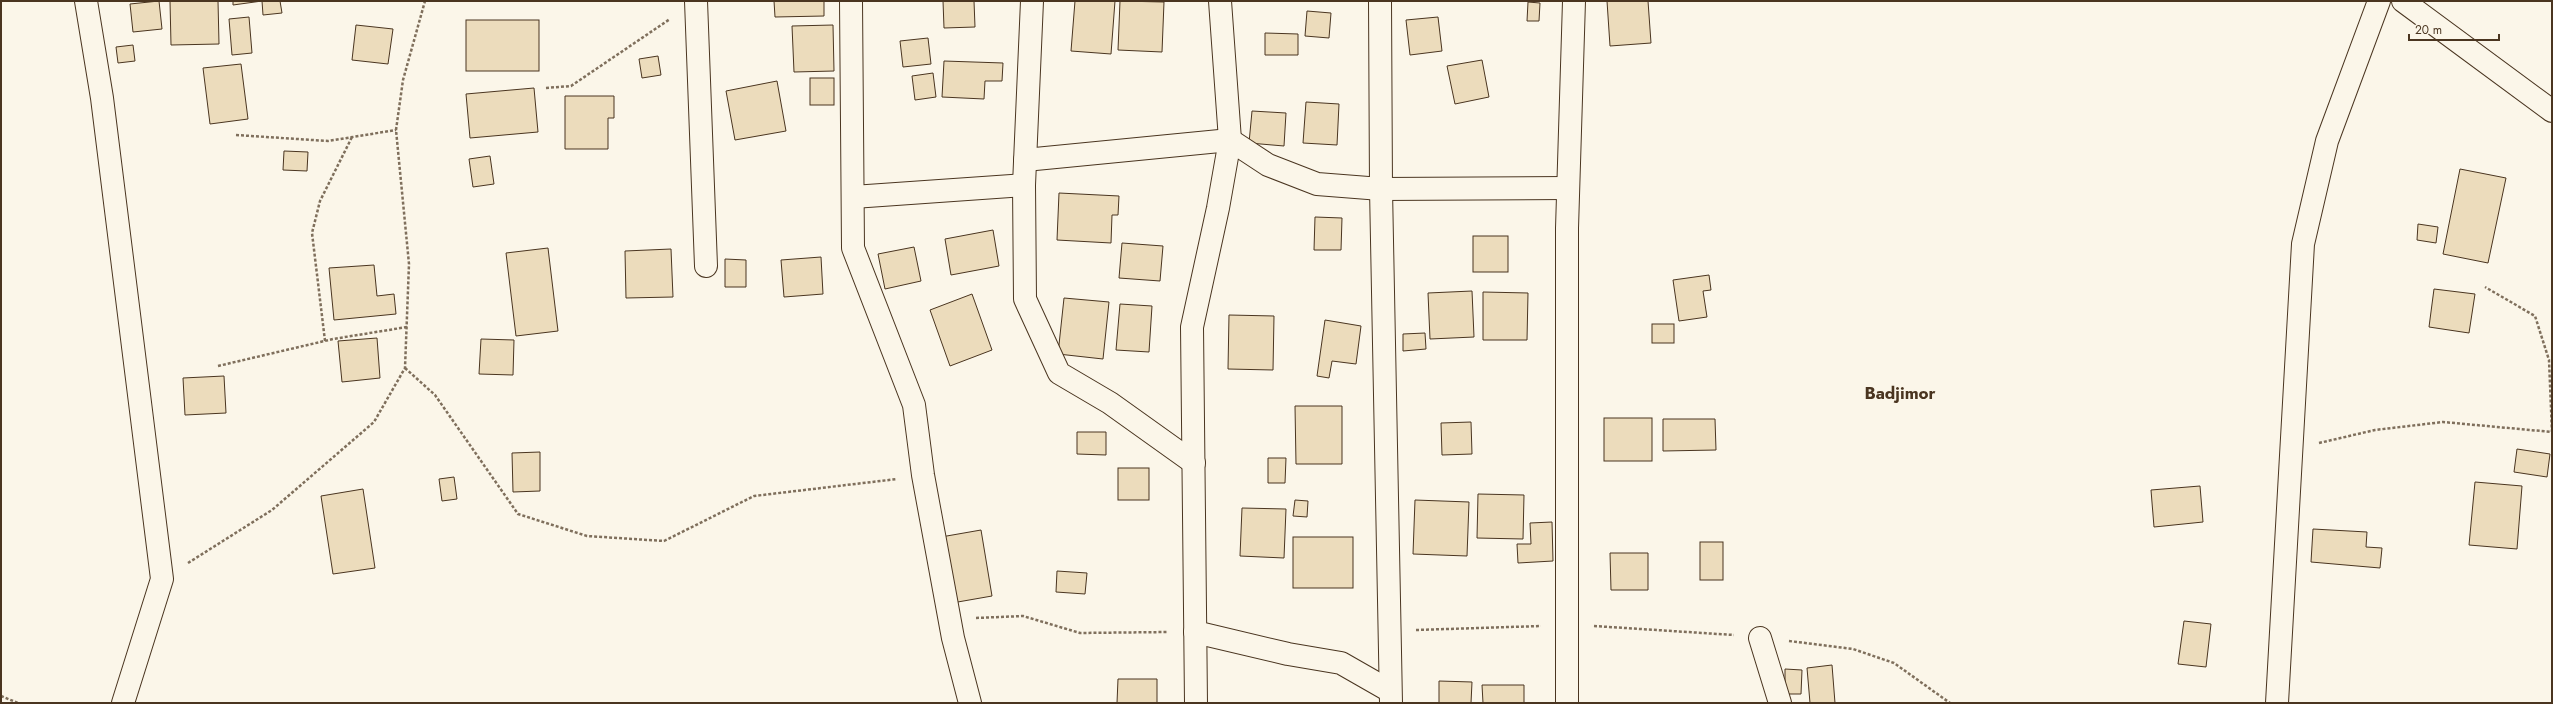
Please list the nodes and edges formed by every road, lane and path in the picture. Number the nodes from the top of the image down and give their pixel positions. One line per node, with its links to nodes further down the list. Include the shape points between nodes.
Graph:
1 (86, 1): 31 (street, via 102,98)
2 (425, 1): 13 (path, via 403,80)
3 (851, 1): 21 (street)
4 (1032, 1): 17 (street)
5 (1220, 1): 16 (street)
6 (1380, 1): 20 (street)
7 (1574, 1): 19 (street)
8 (2379, 1): 28 (street, via 2327,141 2303,244)
9 (2403, 1): 12 (street)
10 (696, 2): 11 (path, via 570,86); 22 (street)
11 (546, 88)
12 (2552, 111)
13 (396, 130): 15 (path); 24 (path, via 409,264)
14 (236, 135): 15 (path, via 328,141)
15 (352, 137): 25 (path, via 320,201 312,233)
16 (1230, 140): 17 (street); 20 (street, via 1268,165 1317,184); 29 (street, via 1192,327)
17 (1025, 160): 18 (street)
18 (1024, 185): 21 (street); 29 (street, via 1025,299 1059,373 1110,403)
19 (1568, 188): 20 (street); 33 (street)
20 (1381, 189): 34 (street)
21 (853, 197): 30 (street, via 853,248 914,405)
22 (706, 266)
23 (2485, 287): 28 (path, via 2535,316 2549,360 2552,432 2443,422 2375,430)
24 (407, 327): 25 (path); 27 (path)
25 (325, 341): 26 (path)
26 (218, 366)
27 (405, 368): 30 (path, via 435,395 518,514 587,536 664,541 754,496); 31 (path, via 374,422 272,510)
28 (2291, 449): 46 (street)
29 (1194, 463): 35 (street)
30 (923, 475): 32 (street)
31 (162, 579): 40 (street)
32 (949, 619): 35 (path, via 1023,616 1080,633); 41 (street)
33 (1567, 625): 34 (path); 36 (path); 43 (street)
34 (1389, 631): 38 (street)
35 (1195, 632): 38 (street, via 1288,654 1341,663); 42 (street)
36 (1760, 638): 44 (street); 45 (path, via 1853,649 1894,663)
37 (1, 696): 39 (path)
38 (1390, 697)
39 (18, 703)
40 (123, 703)
41 (970, 703)
42 (1196, 703)
43 (1567, 703)
44 (1780, 703)
45 (1950, 703)
46 (2277, 703)

